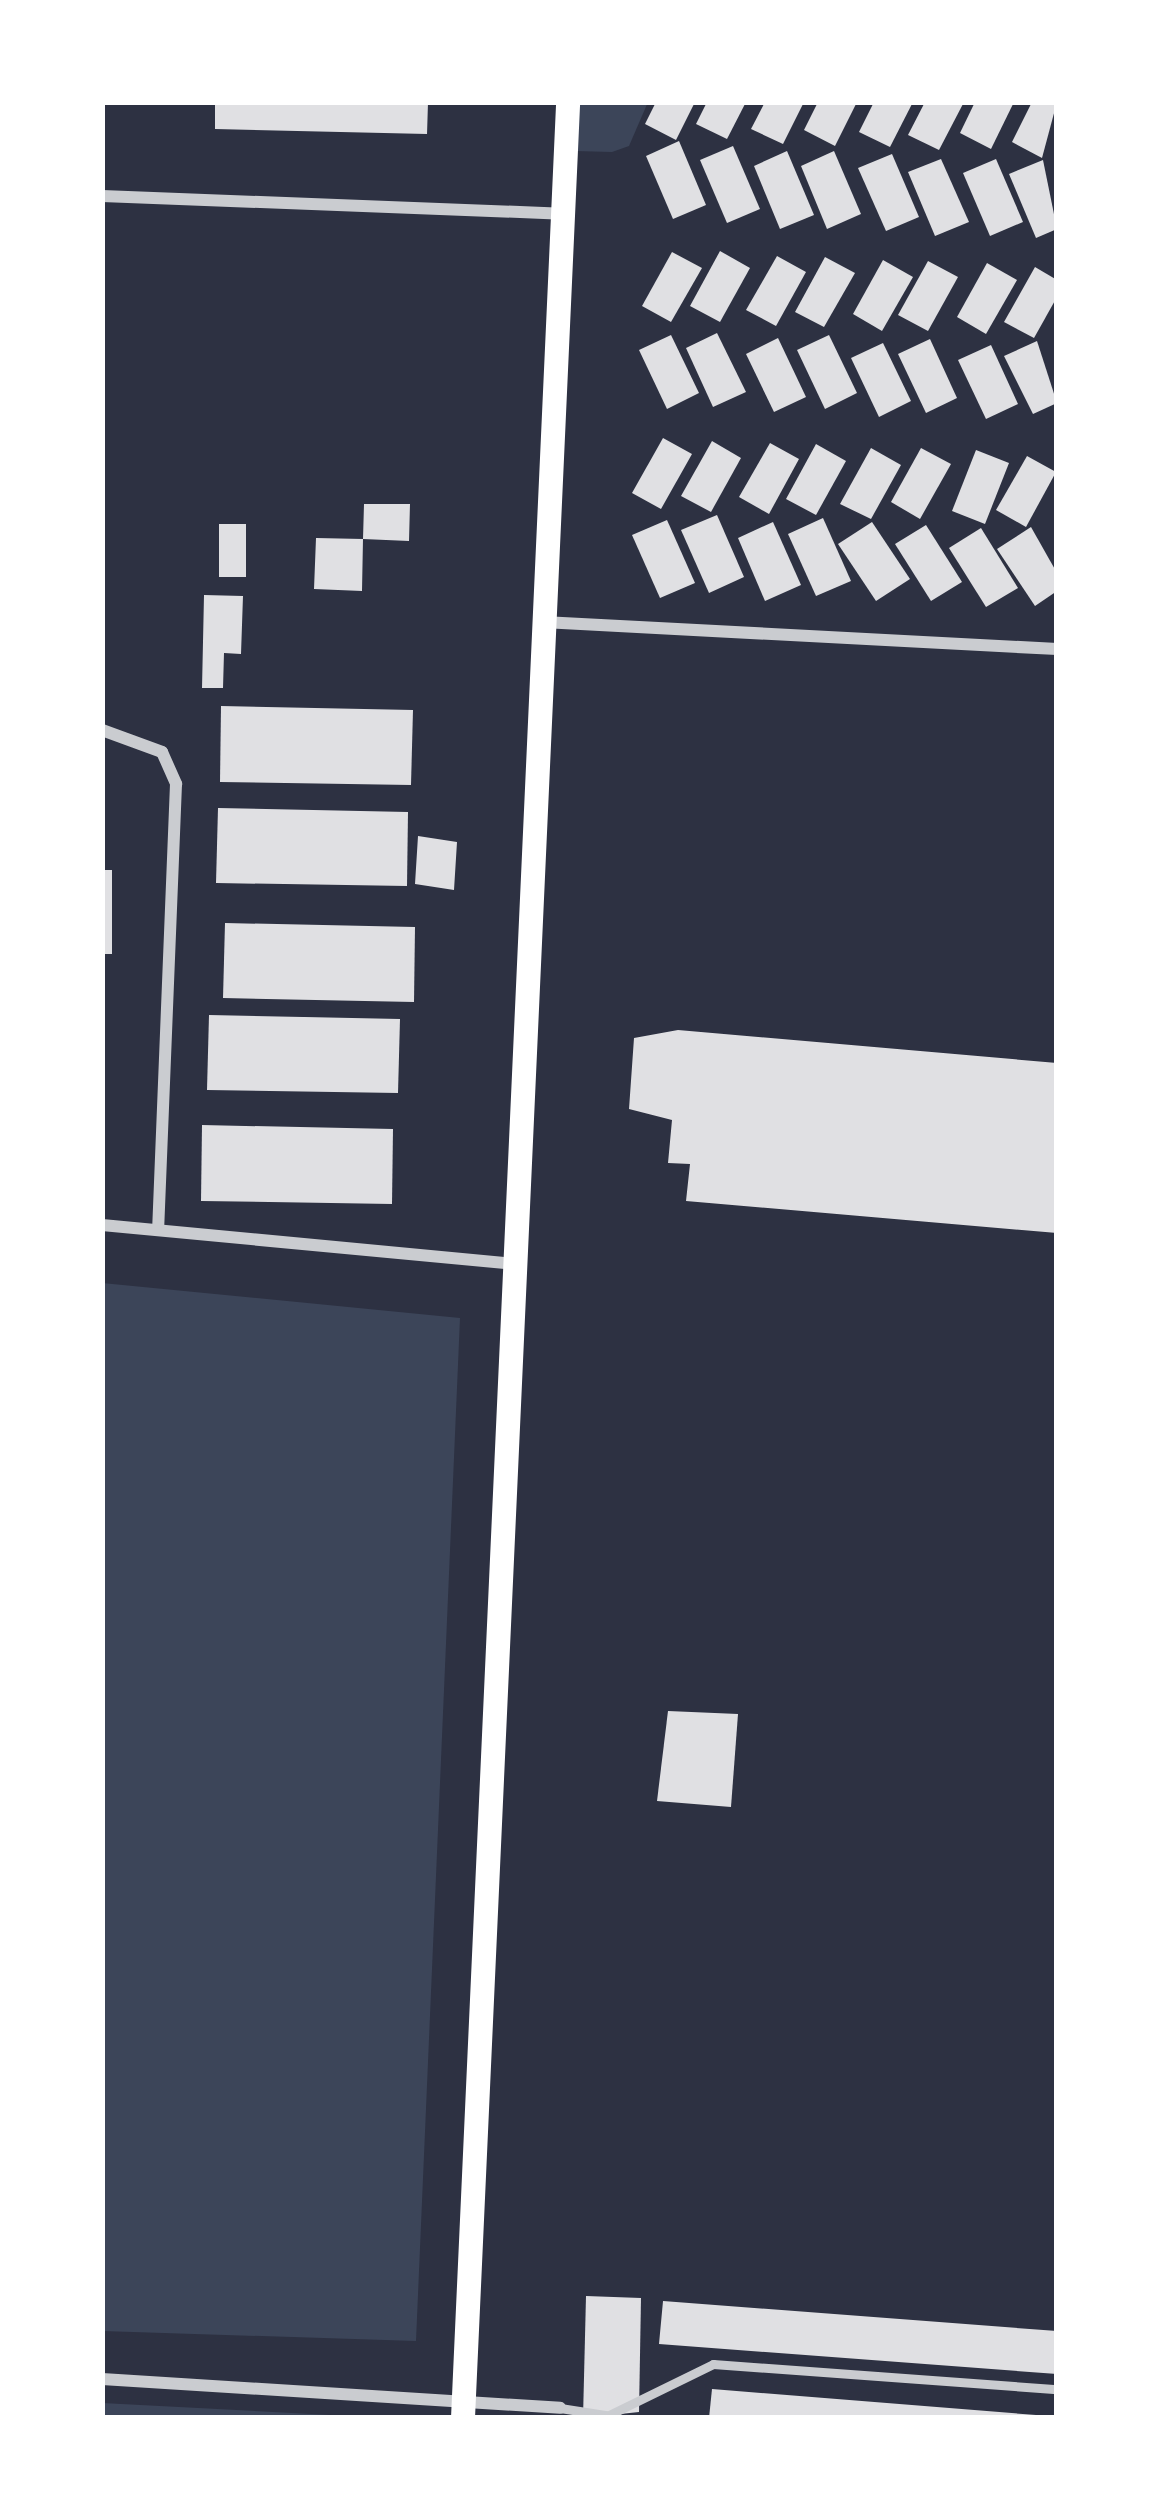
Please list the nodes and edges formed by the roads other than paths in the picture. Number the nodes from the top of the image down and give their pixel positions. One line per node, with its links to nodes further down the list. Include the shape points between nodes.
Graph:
1 (568, 102): 3 (main road)
2 (102, 196): 3 (street)
3 (564, 214): 4 (main road)
4 (542, 622): 5 (street); 9 (main road)
5 (1057, 649)
6 (102, 730): 8 (street, via 162,752 176,784)
7 (102, 1225): 8 (street)
8 (158, 1230): 9 (street)
9 (512, 1264): 13 (main road)
10 (102, 2378): 13 (street)
11 (1057, 2389): 14 (lane, via 713,2364)
12 (560, 2408): 13 (street); 14 (lane)
13 (463, 2409)
14 (612, 2416)

